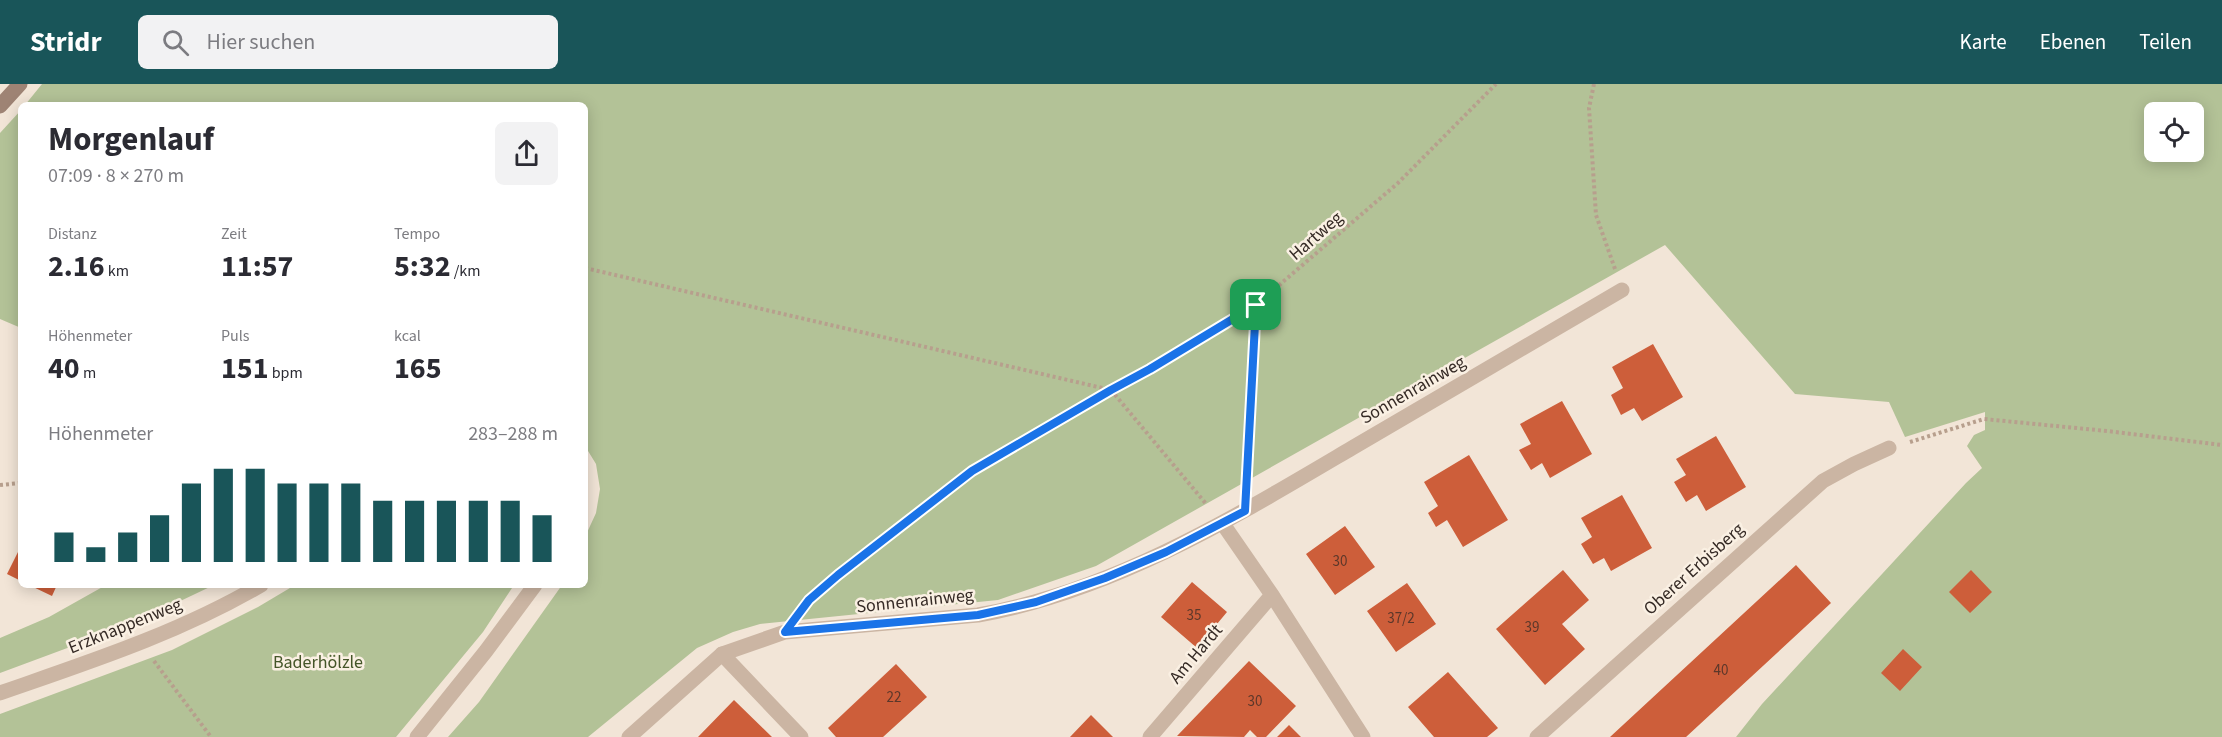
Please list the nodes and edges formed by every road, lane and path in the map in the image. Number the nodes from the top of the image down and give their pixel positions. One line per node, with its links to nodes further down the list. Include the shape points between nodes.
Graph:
1 (20, 84): 4 (main road)
2 (1496, 84): 7 (path, Hartweg, via 1398,183)
3 (1594, 84): 6 (path, via 1588,108 1596,215)
4 (0, 106)
5 (588, 269): 8 (path)
6 (1622, 290): 13 (street, Sonnenrainweg)
7 (1256, 305): 8 (path, Hartweg); 13 (path)
8 (1111, 390): 14 (path); 18 (path, Hartweg, via 972,471 838,575 809,600)
9 (2222, 445): 10 (path, via 1984,419)
10 (1889, 448): 28 (street, Oberer Erbisberg, via 1823,481)
11 (18, 483): 12 (path)
12 (0, 485)
13 (1245, 511): 14 (street, Sonnenrainweg)
14 (1222, 524): 17 (street); 18 (street, Sonnenrainweg, via 1105,578 1006,610)
15 (256, 588): 21 (street, Erzknappenweg, via 142,643)
16 (533, 588): 23 (street)
17 (1272, 595): 26 (street, Am Hardt); 27 (street)
18 (785, 632): 19 (street, Sonnenrainweg)
19 (722, 654): 24 (street, Sonnenrainweg); 25 (street)
20 (149, 655): 22 (path)
21 (0, 693)
22 (212, 737)
23 (417, 737)
24 (629, 737)
25 (801, 737)
26 (1150, 737)
27 (1363, 737)
28 (1537, 737)

